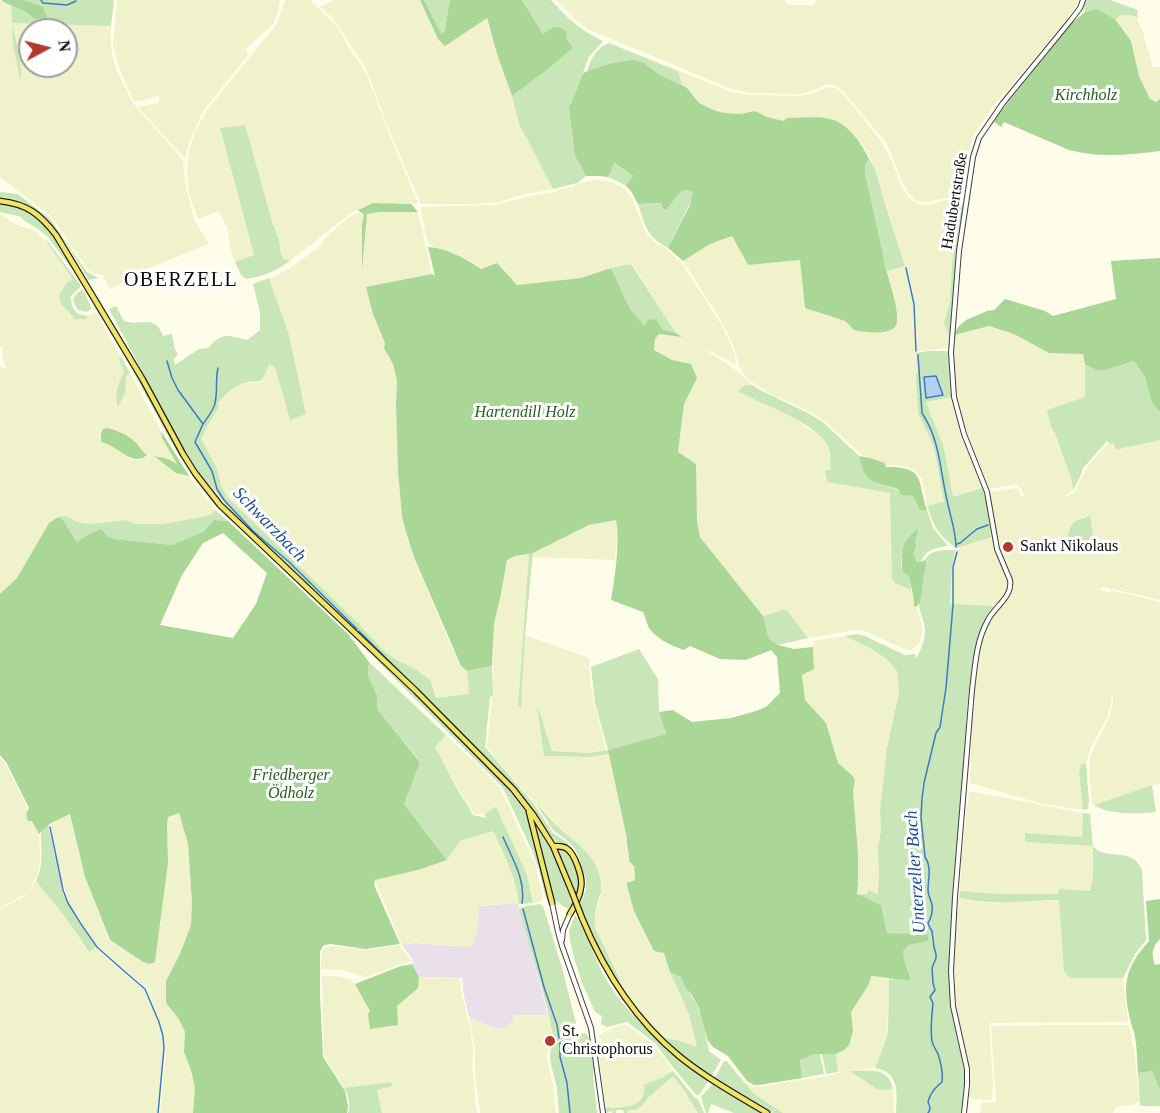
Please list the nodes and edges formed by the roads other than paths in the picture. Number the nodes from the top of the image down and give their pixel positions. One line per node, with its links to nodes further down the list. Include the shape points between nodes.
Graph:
1 (1083, 0): 10 (street, Hadubertstraße, via 978,138 959,251 952,327 954,397 987,492 997,549 1011,585 985,625 972,690 951,971 953,1006 967,1069)
2 (0, 201): 3 (main road, via 23,205 35,212 56,234 183,454 220,505 416,691)
3 (525, 804): 4 (main road); 5 (main road)
4 (553, 846): 6 (main road, via 570,851 582,881); 9 (main road, bridge, via 597,954 645,1024 678,1056)
5 (552, 903): 7 (street)
6 (570, 914): 7 (street)
7 (562, 946): 8 (street, via 591,1028)
8 (603, 1113)
9 (767, 1113)
10 (964, 1113)

